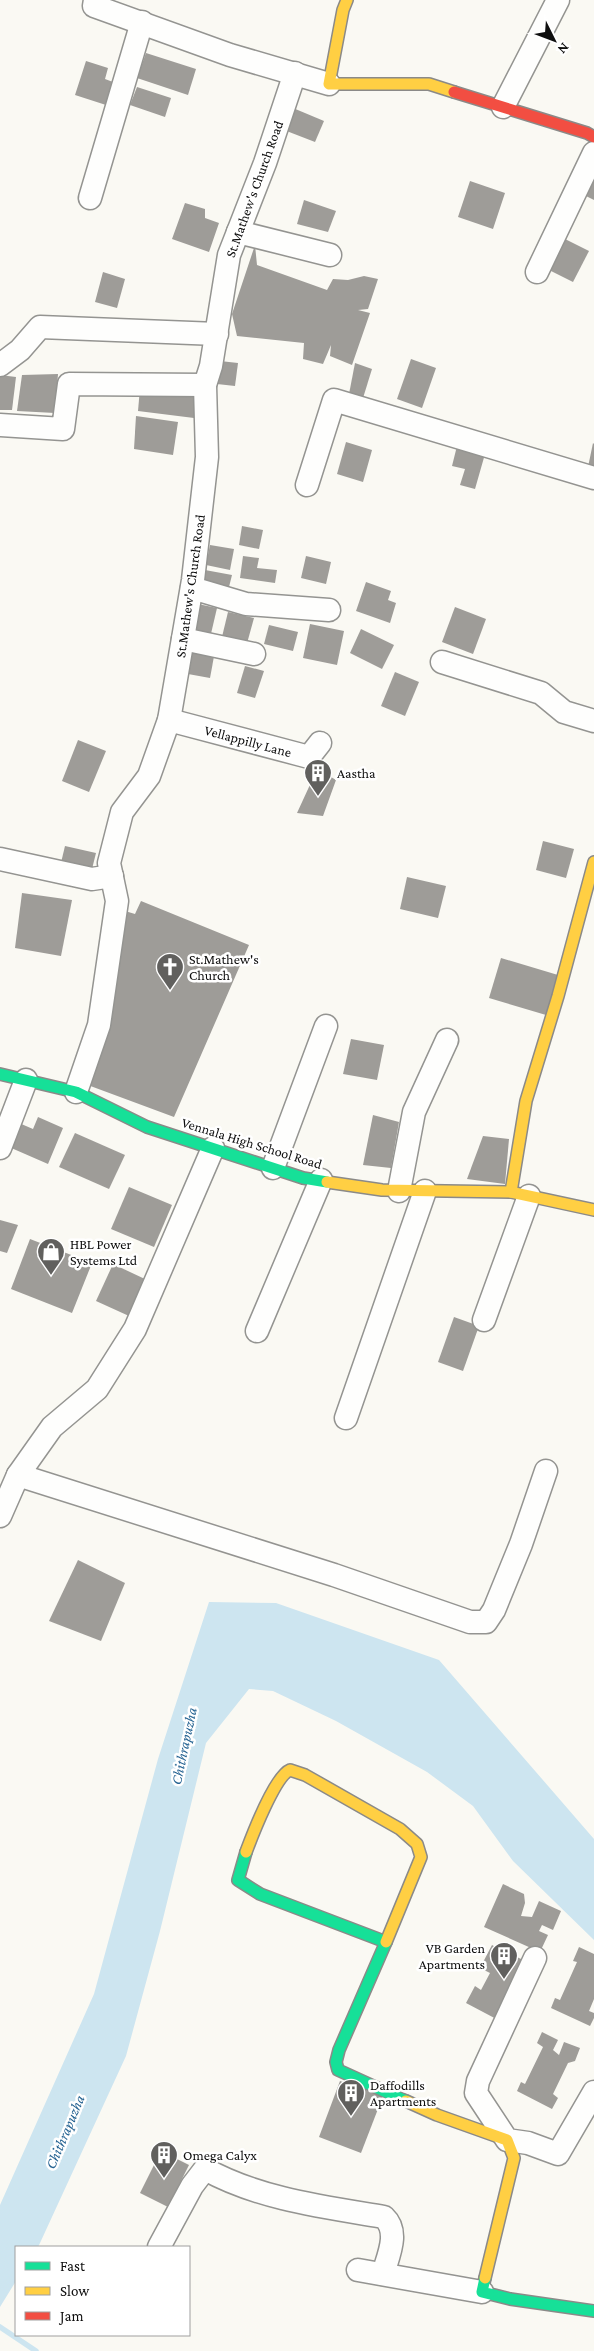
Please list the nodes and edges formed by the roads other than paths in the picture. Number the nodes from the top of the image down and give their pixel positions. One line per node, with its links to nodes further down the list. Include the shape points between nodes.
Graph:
1 (95, 0): 4 (street, via 94,6)
2 (347, 0): 6 (street, via 342,10)
3 (558, 0): 7 (street)
4 (142, 22): 5 (street, via 230,55); 10 (street)
5 (295, 73): 6 (street); 11 (street, St.Mathew's Church Road, via 266,163)
6 (329, 84): 7 (street, via 429,84)
7 (503, 107): 8 (street)
8 (594, 137)
9 (594, 153): 13 (street)
10 (90, 198)
11 (238, 232): 12 (street); 14 (street, St.Mathew's Church Road, via 229,254)
12 (330, 255)
13 (537, 272)
14 (216, 334): 15 (street, via 40,327 20,350); 16 (street, St.Mathew's Church Road)
15 (0, 365)
16 (205, 385): 17 (street, via 69,384 63,429); 20 (street, St.Mathew's Church Road, via 207,457)
17 (0, 424)
18 (594, 478): 19 (street, via 334,400)
19 (307, 485)
20 (192, 588): 21 (street, via 246,604); 22 (street, St.Mathew's Church Road)
21 (329, 610)
22 (183, 639): 23 (street); 25 (street, St.Mathew's Church Road)
23 (254, 654)
24 (442, 662): 26 (street, via 541,693 564,712)
25 (169, 720): 27 (street, Vellappilly Lane, via 309,757); 30 (street, St.Mathew's Church Road, via 148,776 122,812 109,863)
26 (594, 721)
27 (320, 743)
28 (0, 859): 30 (street, via 92,879)
29 (594, 862): 31 (street)
30 (112, 876): 36 (street, St.Mathew's Church Road, via 118,902 99,1025)
31 (588, 906): 43 (street, via 526,1101)
32 (326, 1026): 39 (street)
33 (447, 1040): 41 (street, via 414,1112)
34 (0, 1074): 35 (street, Vennala High School Road)
35 (26, 1080): 36 (street, Vennala High School Road); 37 (street)
36 (76, 1092): 38 (street, Vennala High School Road, via 147,1127)
37 (0, 1148)
38 (213, 1148): 39 (street, Vennala High School Road); 49 (street, via 135,1330 97,1389 52,1427)
39 (273, 1168): 40 (street, Vennala High School Road)
40 (321, 1180): 41 (street, Vennala High School Road); 46 (street)
41 (399, 1191): 42 (street, Vennala High School Road)
42 (425, 1191): 43 (street, Vennala High School Road); 47 (street)
43 (520, 1194): 44 (street, Vennala High School Road); 45 (street)
44 (594, 1210)
45 (484, 1320)
46 (257, 1331)
47 (346, 1418)
48 (546, 1471): 49 (street, via 521,1544 486,1622 470,1622 334,1575)
49 (18, 1475): 50 (street)
50 (0, 1516)
51 (386, 1942): 51 (street, via 260,1894 238,1880 246,1852 285,1772 290,1770 305,1775 400,1829 417,1844 421,1857); 54 (street, via 339,2050 338,2070 437,2115)
52 (535, 1958): 54 (street, via 478,2082 476,2093)
53 (594, 2092): 54 (street, via 558,2154)
54 (507, 2140): 58 (street, via 514,2152 512,2169)
55 (160, 2246): 57 (street, via 205,2168 230,2181 300,2203 384,2217 390,2222 393,2232)
56 (358, 2270): 57 (street)
57 (383, 2274): 58 (street)
58 (482, 2292): 59 (street)
59 (594, 2311)

